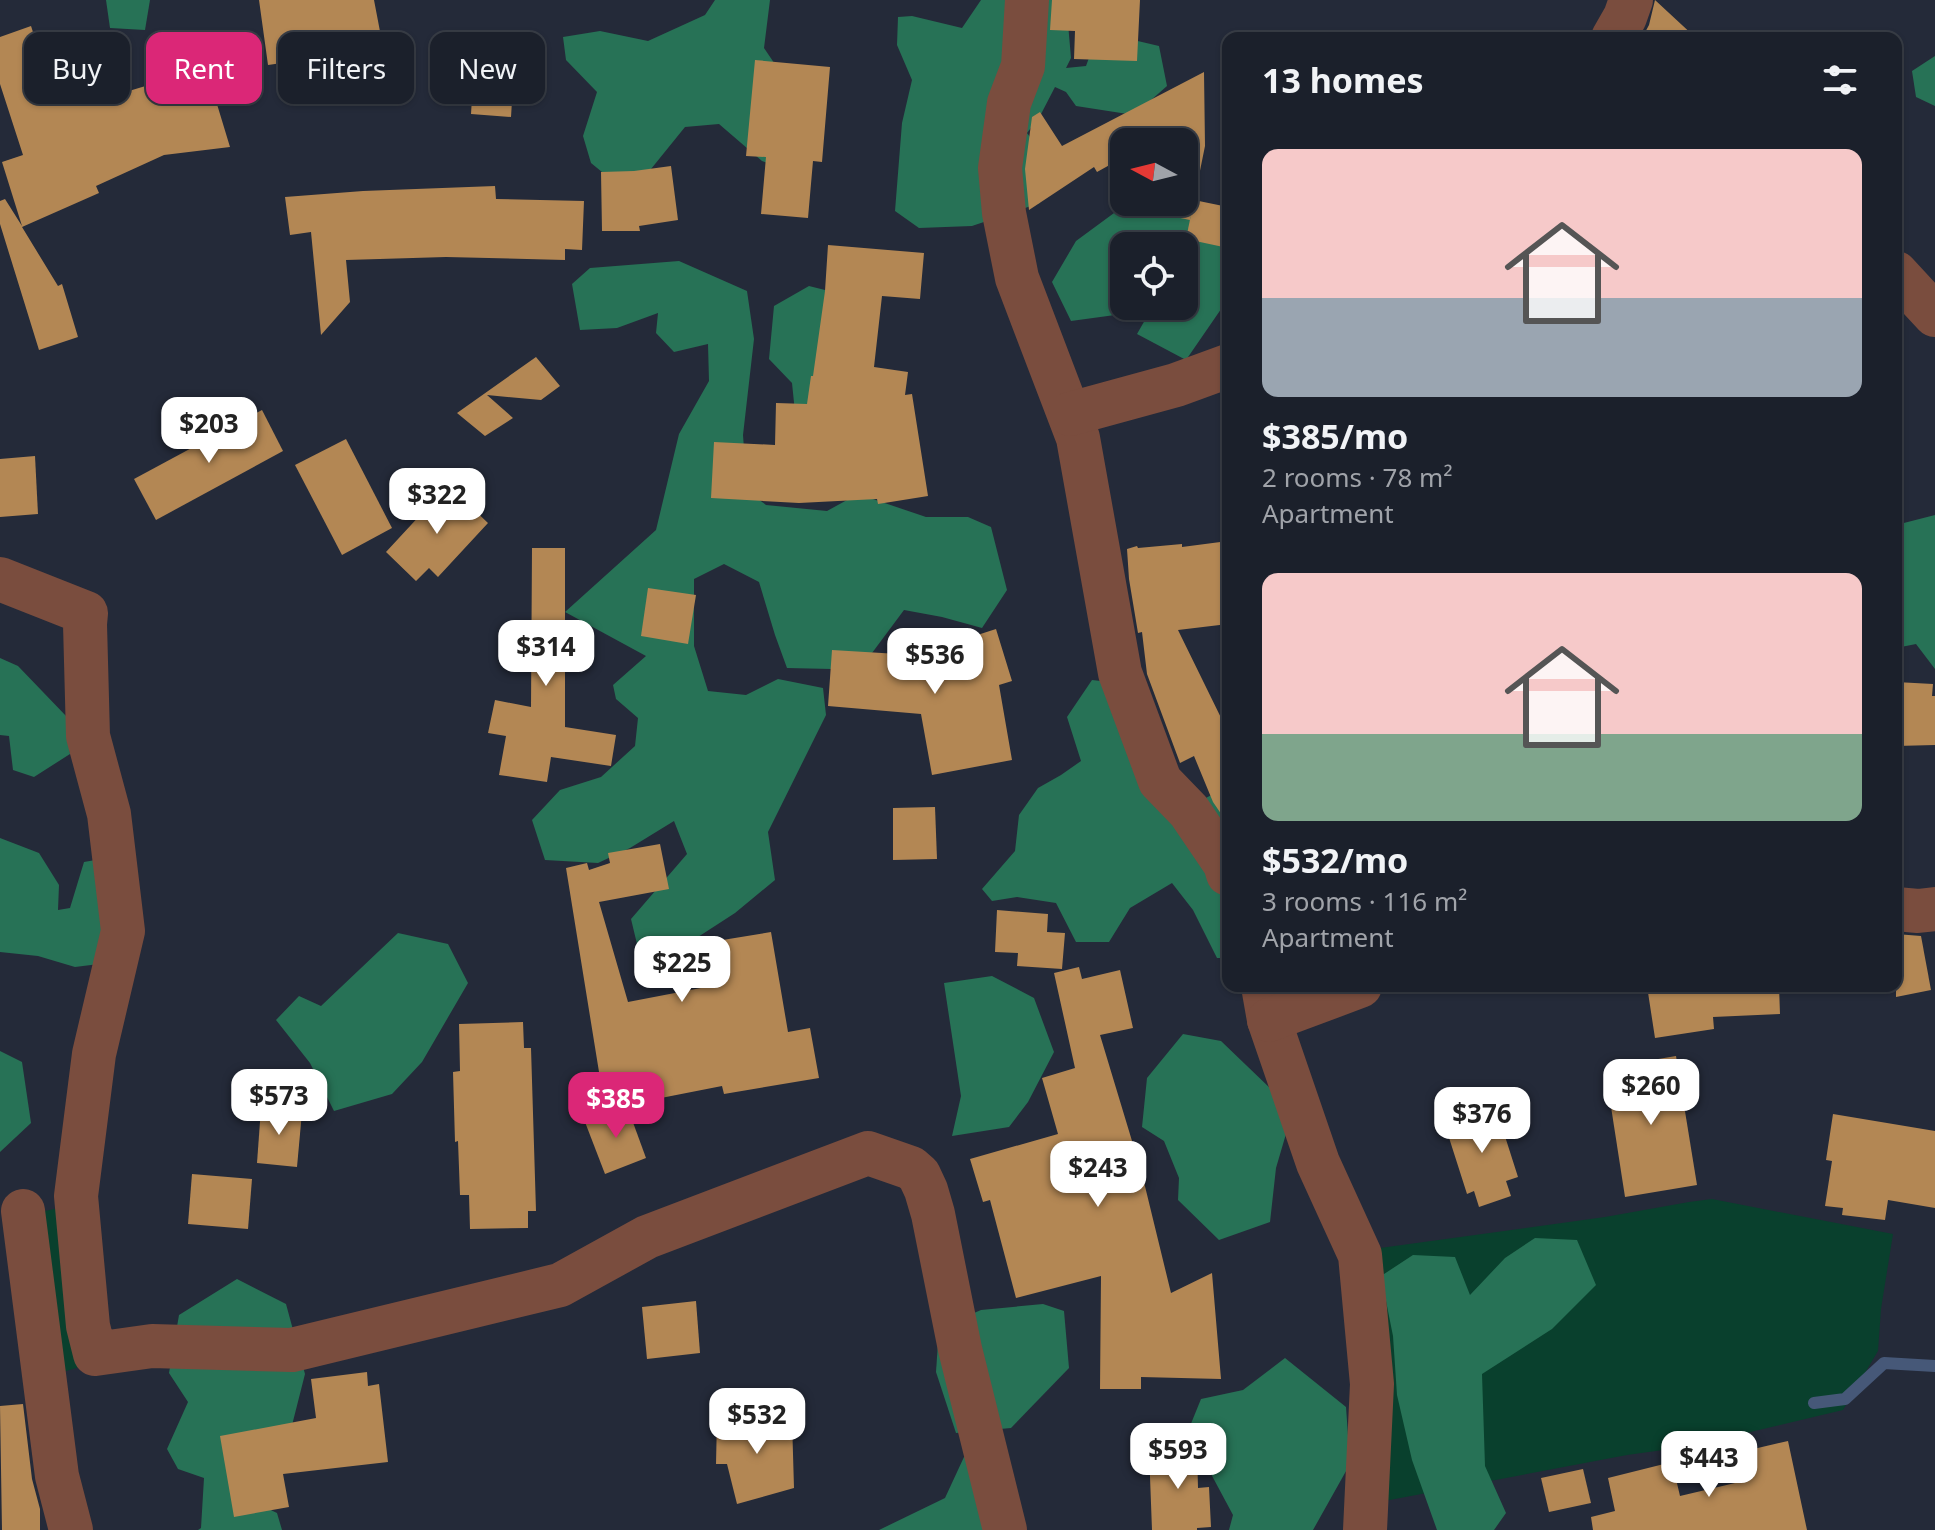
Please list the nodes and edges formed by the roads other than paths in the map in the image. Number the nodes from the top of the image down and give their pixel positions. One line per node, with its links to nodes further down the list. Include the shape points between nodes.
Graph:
1 (1027, 0): 5 (street, via 1023,66 1009,103 1000,168 1004,213 1017,278)
2 (1902, 279): 3 (street)
3 (1935, 315)
4 (1222, 368): 5 (street)
5 (1070, 414): 7 (street, via 1120,673 1160,781 1189,811)
6 (0, 579): 12 (street, via 86,613 88,736 109,814 123,931 94,1054)
7 (1222, 860)
8 (1935, 909): 9 (street)
9 (1902, 910)
10 (1327, 992): 11 (street)
11 (1266, 1003): 16 (street, via 1318,1163 1360,1255 1372,1384)
12 (76, 1196): 13 (street); 15 (street, via 95,1354 152,1346 292,1350 560,1285 647,1237 868,1153 911,1168 919,1175 933,1214)
13 (12, 1216): 14 (street)
14 (71, 1530)
15 (1005, 1530)
16 (1365, 1530)

